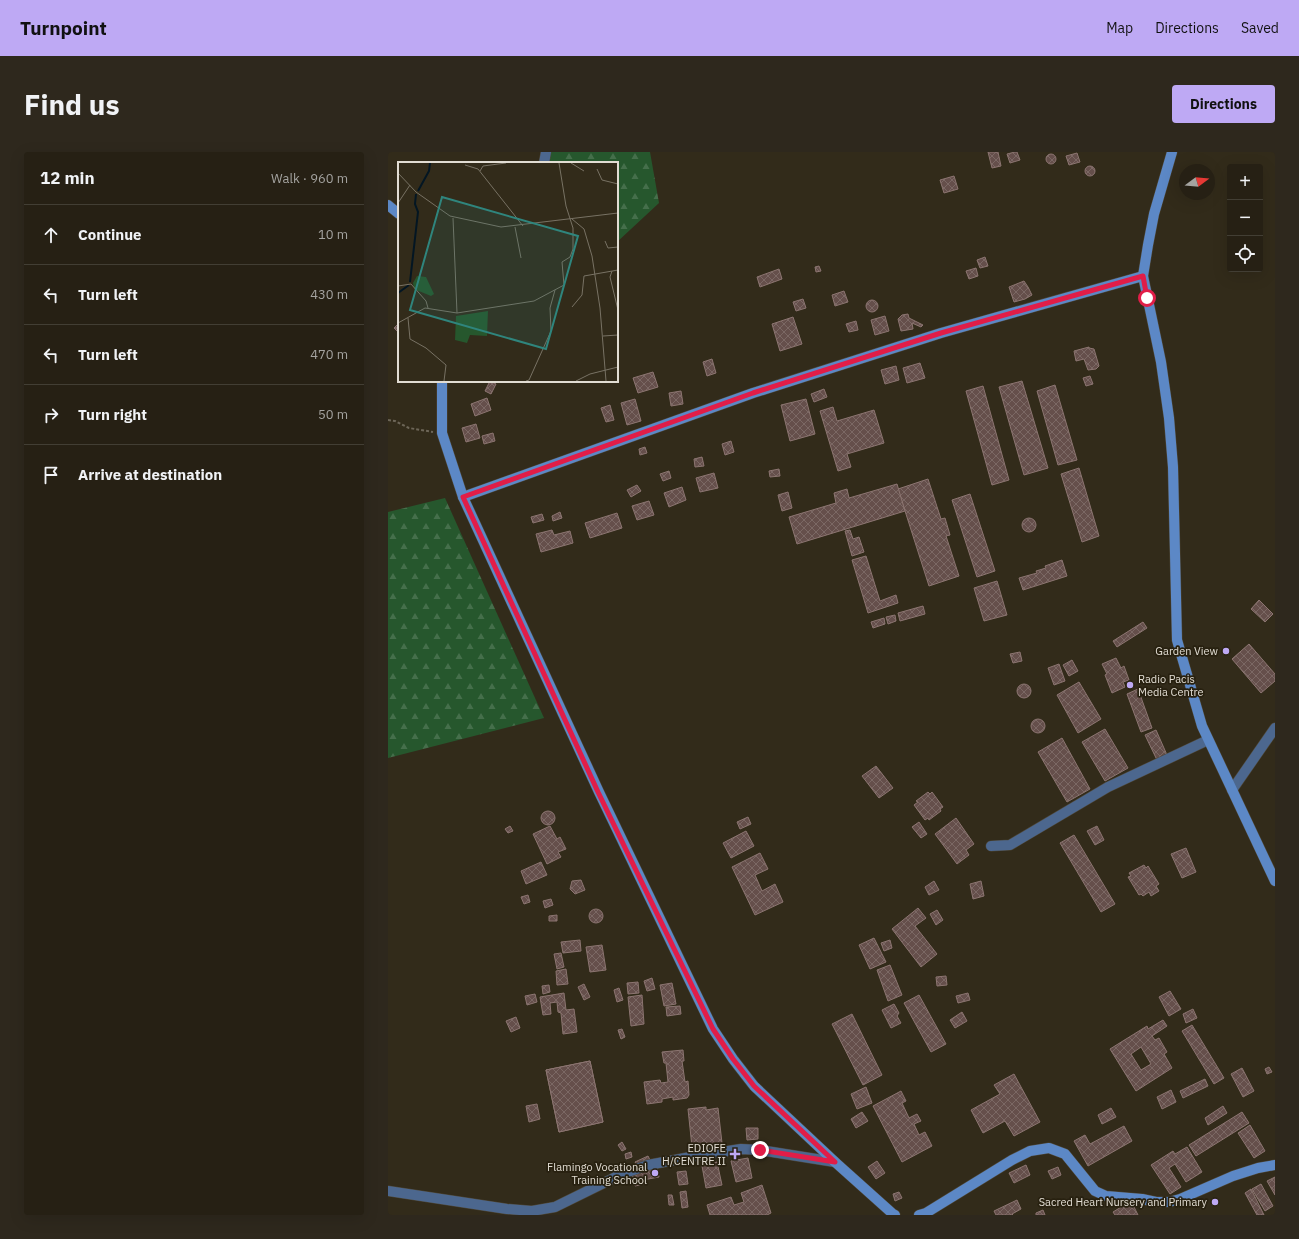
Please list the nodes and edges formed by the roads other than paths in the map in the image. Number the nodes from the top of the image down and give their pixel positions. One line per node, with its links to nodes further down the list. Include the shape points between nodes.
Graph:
1 (546, 152): 3 (street)
2 (1172, 152): 6 (street, via 1154,214)
3 (544, 162)
4 (388, 205): 5 (street)
5 (398, 213)
6 (1143, 276): 8 (street, via 941,333 753,393); 10 (street, via 1161,362 1169,418 1173,467 1177,640)
7 (442, 382): 8 (street, via 442,433)
8 (463, 497): 14 (street, via 598,792 713,1029 754,1086)
9 (1275, 728): 11 (street)
10 (1208, 740): 11 (street); 12 (street, via 1108,787 1010,846)
11 (1232, 790): 13 (street)
12 (991, 846)
13 (1275, 880)
14 (835, 1162): 16 (street, via 741,1149 696,1156 648,1165 622,1174 555,1206 532,1211); 17 (street)
15 (1275, 1165): 18 (street, via 1233,1176 1175,1201 1156,1202 1106,1196 1095,1191 1065,1154 1049,1148 1030,1151)
16 (388, 1191)
17 (895, 1215)
18 (919, 1215)

